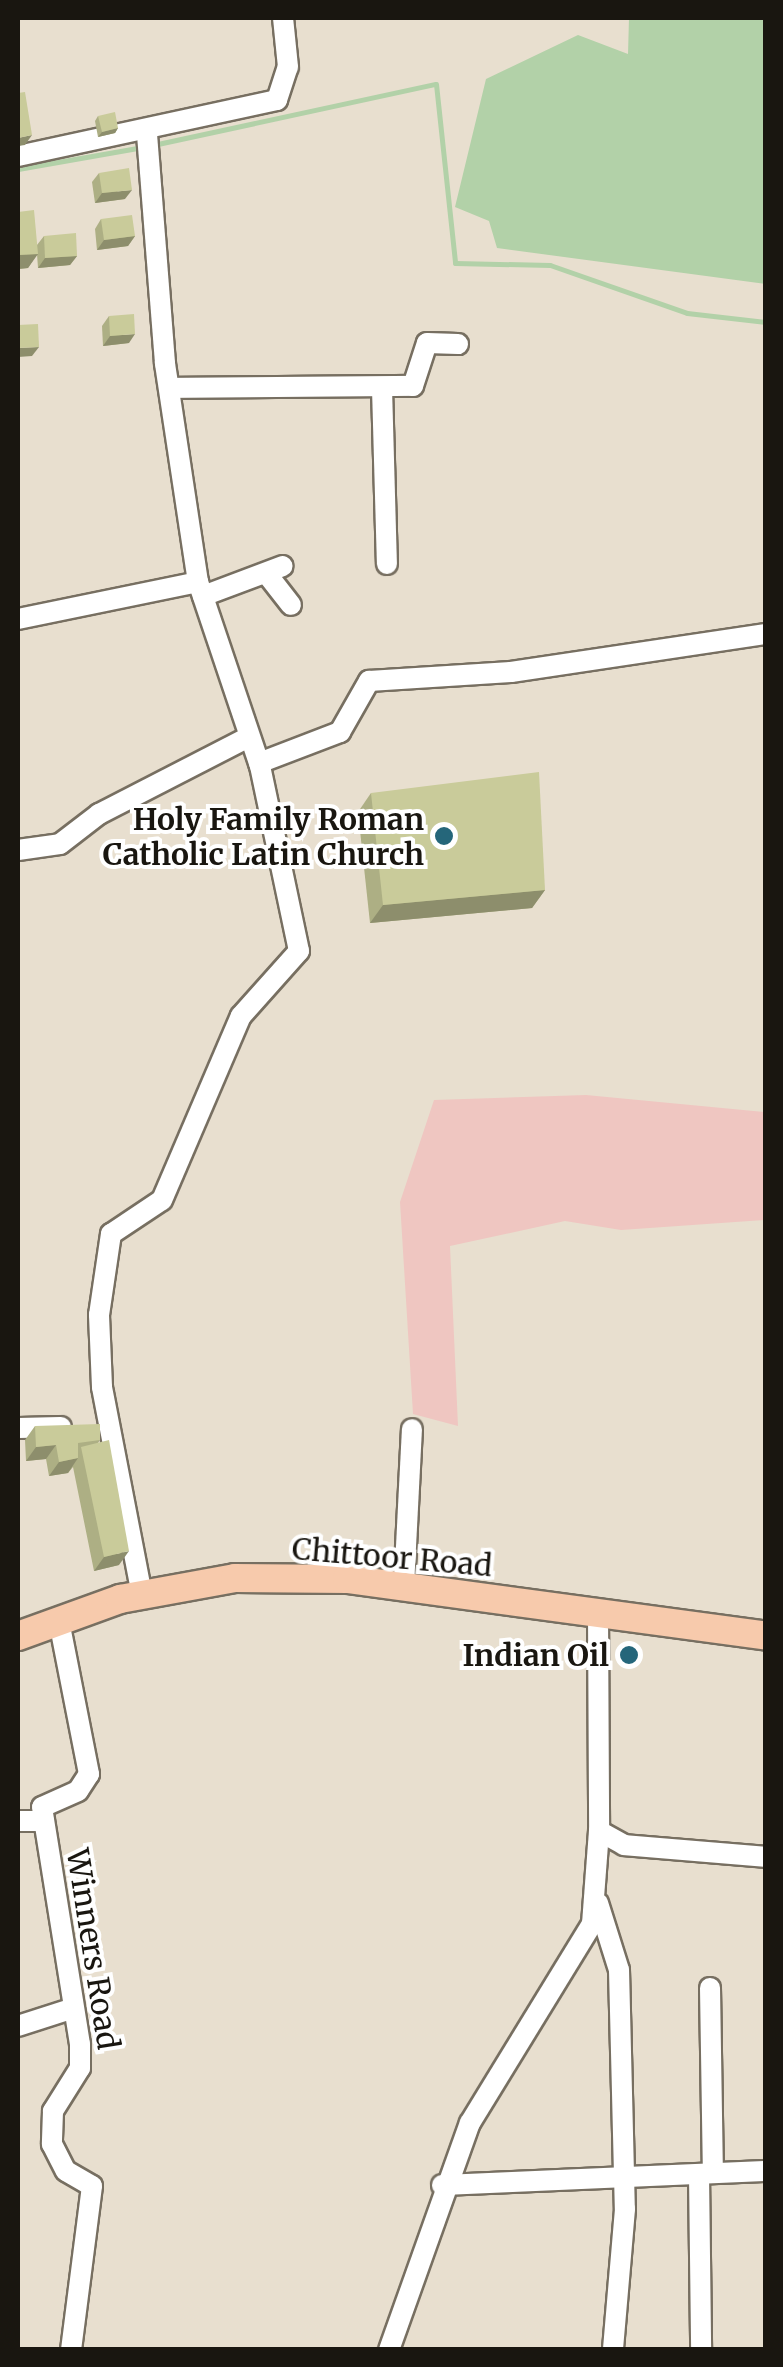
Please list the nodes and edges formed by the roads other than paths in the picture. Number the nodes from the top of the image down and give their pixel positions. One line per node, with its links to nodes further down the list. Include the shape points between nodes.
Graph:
1 (283, 18): 2 (street, via 288,67 277,100)
2 (148, 134): 3 (street); 5 (street, via 146,196)
3 (18, 156)
4 (458, 344): 6 (street, via 426,343 419,380)
5 (170, 388): 6 (street); 8 (street)
6 (382, 388): 7 (street)
7 (387, 564)
8 (200, 589): 9 (street, via 276,572); 10 (street); 12 (street)
9 (291, 605)
10 (18, 619)
11 (766, 634): 13 (street, via 560,666 369,682 340,732)
12 (249, 737): 13 (street); 14 (street, via 99,814 60,844)
13 (259, 763): 17 (street, via 299,951 241,1016 162,1200 111,1234 99,1316)
14 (18, 850)
15 (18, 1428): 17 (street)
16 (412, 1429): 18 (street)
17 (107, 1434): 19 (street)
18 (404, 1586): 19 (main road, Chittoor Road, via 235,1578); 20 (main road, Chittoor Road)
19 (142, 1595): 21 (main road, Chittoor Road)
20 (598, 1613): 23 (main road, Chittoor Road); 26 (street)
21 (59, 1620): 22 (main road, Chittoor Road); 25 (street, Winners Road, via 89,1774 78,1792 42,1807)
22 (18, 1636)
23 (766, 1636)
24 (18, 1821): 25 (street)
25 (44, 1821): 30 (street, Winners Road)
26 (599, 1831): 27 (street, via 624,1845); 28 (street)
27 (766, 1857)
28 (597, 1896): 34 (street, via 619,1948); 35 (street, via 592,1924)
29 (710, 1988): 33 (street)
30 (71, 2010): 31 (street); 36 (street, Winners Road, via 80,2068 53,2111 52,2144 66,2171 92,2186)
31 (18, 2026)
32 (766, 2171): 33 (street)
33 (706, 2173): 34 (street); 39 (street)
34 (622, 2176): 35 (street); 38 (street)
35 (442, 2184): 37 (street)
36 (70, 2350)
37 (389, 2350)
38 (613, 2350)
39 (701, 2350)

